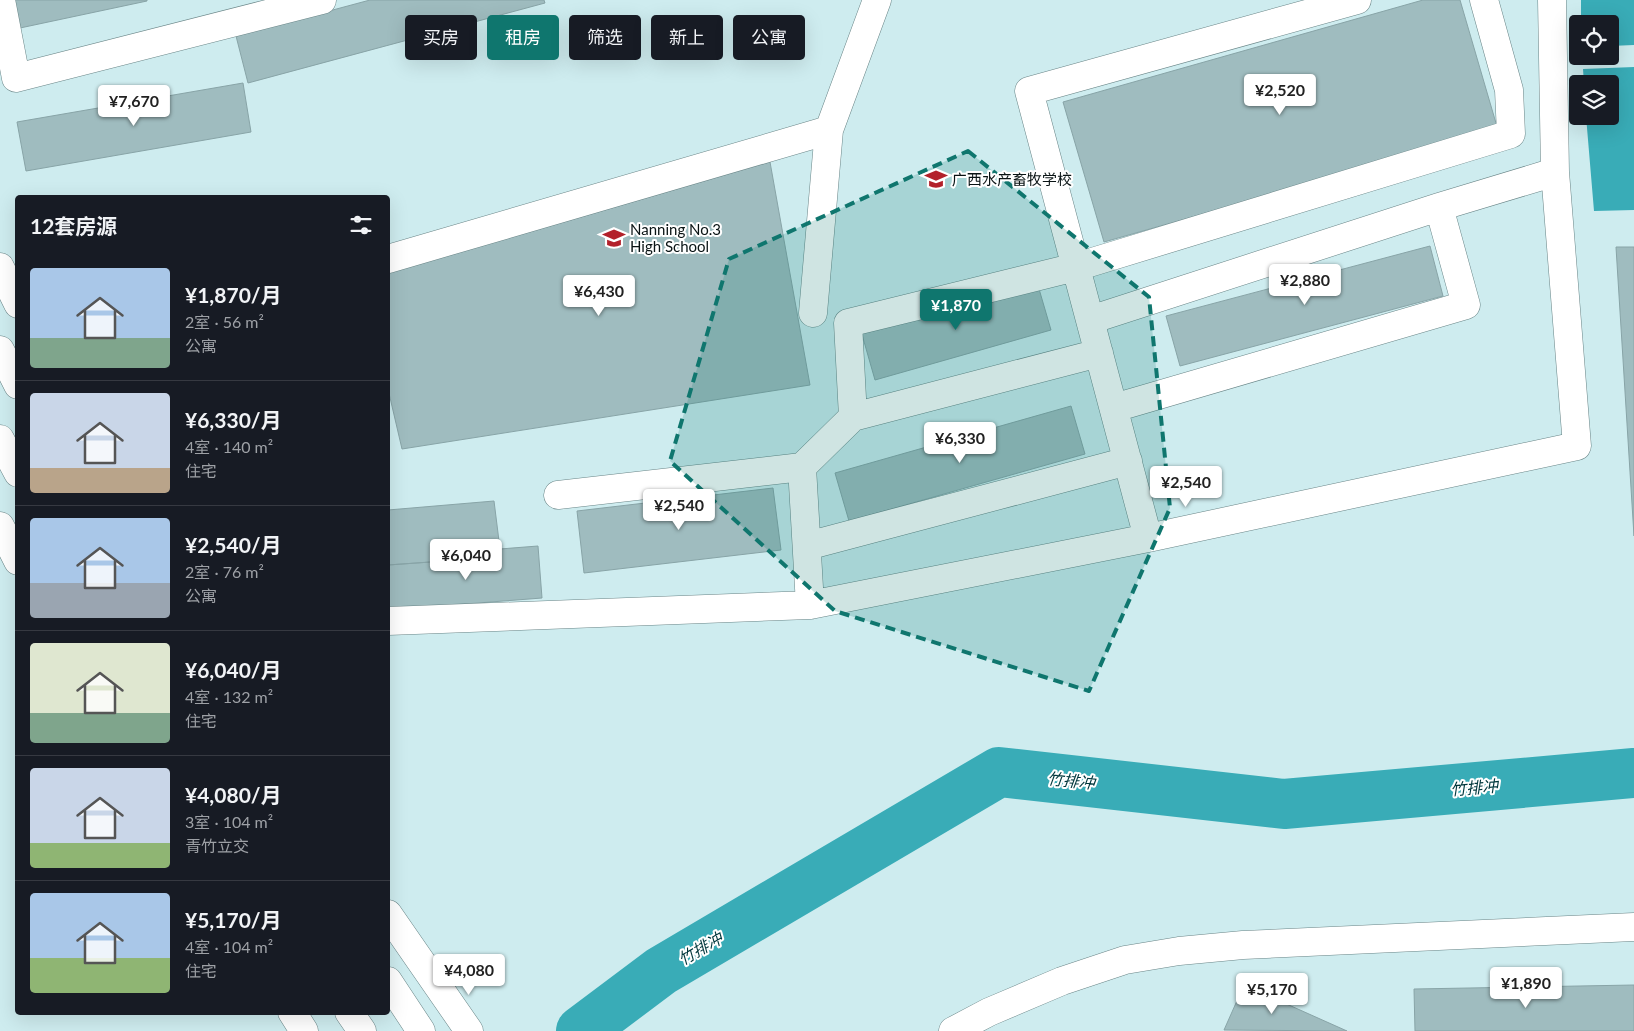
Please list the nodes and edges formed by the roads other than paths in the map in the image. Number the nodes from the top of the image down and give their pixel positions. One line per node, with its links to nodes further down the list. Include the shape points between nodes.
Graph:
1 (1, 0): 6 (main road, via 16,78)
2 (877, 0): 7 (main road)
3 (1357, 0): 12 (main road, via 1029,91)
4 (1484, 0): 12 (main road, via 1509,90 1511,134)
5 (1552, 0): 8 (main road)
6 (306, 2)
7 (829, 130): 10 (main road); 14 (main road)
8 (1555, 172): 9 (main road); 25 (main road, via 1578,446)
9 (1439, 207): 15 (main road); 17 (main road, via 1466,305)
10 (390, 258)
11 (0, 266): 13 (main road)
12 (1076, 267): 15 (main road); 18 (main road, via 848,323)
13 (15, 298)
14 (813, 314)
15 (1090, 320): 16 (main road)
16 (1099, 353): 17 (main road); 18 (main road)
17 (1114, 408): 20 (main road)
18 (853, 417): 22 (main road)
19 (0, 439): 21 (main road)
20 (1128, 461): 25 (main road); 26 (main road)
21 (15, 466)
22 (802, 467): 23 (main road); 26 (main road)
23 (558, 495)
24 (0, 526): 27 (main road)
25 (1148, 538): 28 (main road)
26 (807, 546): 28 (main road)
27 (15, 555)
28 (810, 606): 29 (main road)
29 (390, 621)
30 (390, 917): 38 (main road)
31 (1634, 927): 39 (main road, via 1243,945 1179,951 1125,960 1062,981)
32 (390, 984): 37 (main road)
33 (294, 1015): 35 (main road)
34 (351, 1015): 36 (main road)
35 (304, 1031)
36 (362, 1031)
37 (421, 1031)
38 (469, 1031)
39 (953, 1031)

